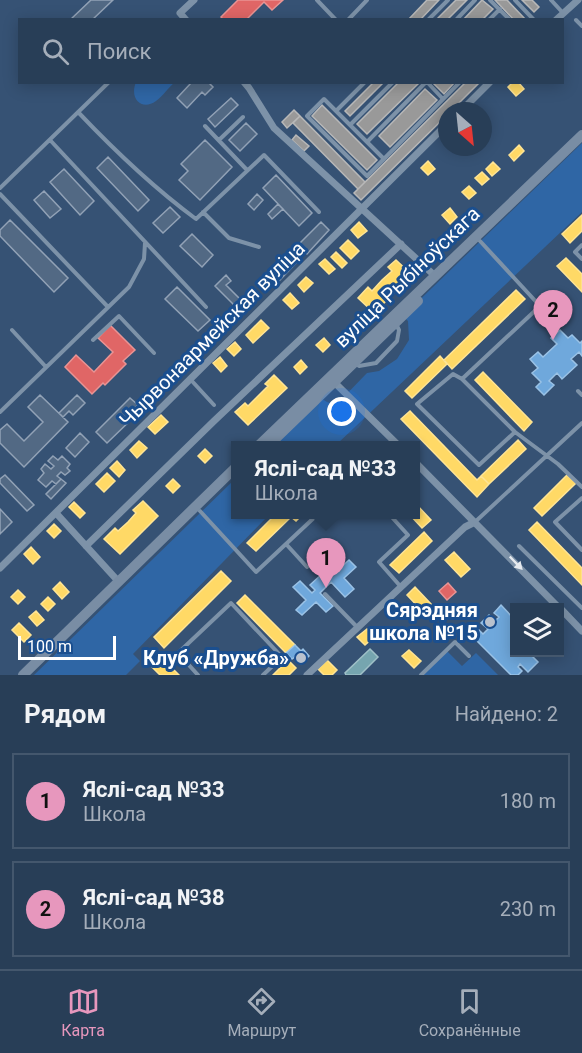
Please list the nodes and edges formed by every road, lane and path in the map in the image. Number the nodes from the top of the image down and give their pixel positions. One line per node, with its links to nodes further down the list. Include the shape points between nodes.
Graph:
1 (194, 0): 11 (street)
2 (316, 0): 15 (lane)
3 (367, 0): 16 (lane)
4 (448, 0): 17 (lane)
5 (476, 0): 18 (lane)
6 (490, 0): 10 (lane)
7 (514, 0): 21 (lane)
8 (551, 0): 12 (lane)
9 (574, 1): 12 (street)
10 (500, 9): 19 (lane); 20 (lane)
11 (180, 13): 13 (lane); 14 (street)
12 (564, 13): 22 (street)
13 (176, 18)
14 (184, 18)
15 (334, 18)
16 (350, 18)
17 (430, 18)
18 (458, 18)
19 (491, 18)
20 (508, 18)
21 (532, 18)
22 (558, 18)
23 (576, 20): 24 (lane)
24 (582, 26)
25 (107, 84): 36 (lane)
26 (246, 84): 50 (street, via 274,128)
27 (363, 84): 35 (lane)
28 (391, 84): 38 (lane)
29 (424, 84): 44 (lane)
30 (428, 84): 33 (lane)
31 (458, 84): 33 (lane)
32 (488, 84): 34 (street)
33 (443, 99): 46 (lane)
34 (470, 102)
35 (336, 111): 38 (lane); 46 (lane, via 324,99 307,116 367,176)
36 (78, 112): 42 (lane); 51 (lane, via 168,198 196,219)
37 (243, 117): 43 (lane)
38 (350, 125): 44 (lane)
39 (205, 126): 43 (lane)
40 (438, 133): 50 (street, Чырвонаармейская вуліца)
41 (582, 135): 59 (main road, вуліца Рыбіноўскага)
42 (50, 140): 48 (lane); 54 (lane)
43 (219, 140): 47 (lane)
44 (367, 142): 46 (lane)
45 (582, 142): 53 (main road, вуліца Рыбіноўскага)
46 (384, 159)
47 (247, 170): 51 (lane); 52 (lane, via 264,154)
48 (0, 188)
49 (0, 194): 60 (lane)
50 (362, 208): 55 (street); 67 (street, Чырвонаармейская вуліца)
51 (203, 212): 57 (lane, via 229,238)
52 (319, 212)
53 (480, 241): 65 (main road, вуліца Рыбіноўскага); 69 (lane, via 540,306)
54 (145, 242): 60 (lane, via 144,259 129,286); 61 (lane)
55 (401, 244): 59 (street); 89 (street)
56 (582, 245): 58 (lane, via 575,252)
57 (259, 247)
58 (582, 259)
59 (434, 275): 65 (main road, вуліца Рыбіноўскага)
60 (108, 307): 66 (lane)
61 (206, 307)
62 (12, 330): 66 (lane)
63 (93, 340): 64 (lane, via 119,316)
64 (154, 353)
65 (351, 360): 68 (main road, вуліца Рыбіноўскага)
66 (46, 367): 71 (lane)
67 (190, 379): 70 (lane); 84 (street, Чырвонаармейская вуліца)
68 (332, 379): 74 (main road, вуліца Рыбіноўскага); 75 (main road, вуліца Рыбіноўскага); 76 (street)
69 (462, 379): 73 (lane); 73 (lane, via 453,374 417,404 479,465)
70 (214, 405)
71 (0, 412)
72 (582, 423): 77 (lane)
73 (515, 432): 77 (lane)
74 (264, 441)
75 (273, 441)
76 (394, 441)
77 (547, 455): 81 (lane); 87 (lane)
78 (420, 466): 87 (street)
79 (231, 472): 94 (main road)
80 (231, 482): 83 (main road)
81 (582, 487)
82 (582, 498): 91 (lane, via 555,522)
83 (200, 511): 88 (lane, via 256,572); 101 (main road, via 103,605)
84 (56, 513): 89 (street); 93 (street, Чырвонаармейская вуліца)
85 (313, 519): 88 (lane)
86 (394, 519): 95 (lane, via 408,535 379,562)
87 (475, 522): 95 (street); 97 (street, one-way to 97)
88 (286, 544): 92 (lane)
89 (86, 546): 94 (street)
90 (519, 546): 98 (lane)
91 (582, 550)
92 (307, 567)
93 (0, 568)
94 (118, 581): 101 (main road)
95 (401, 586): 100 (street)
96 (325, 594): 100 (lane)
97 (554, 603)
98 (582, 608)
99 (564, 613): 102 (street)
100 (357, 627): 107 (street)
101 (68, 631): 104 (main road)
102 (582, 631)
103 (470, 656): 108 (lane, via 455,642)
104 (23, 675)
105 (198, 675): 106 (lane, via 178,653 231,603 282,657)
106 (263, 675)
107 (307, 675)
108 (421, 675)

